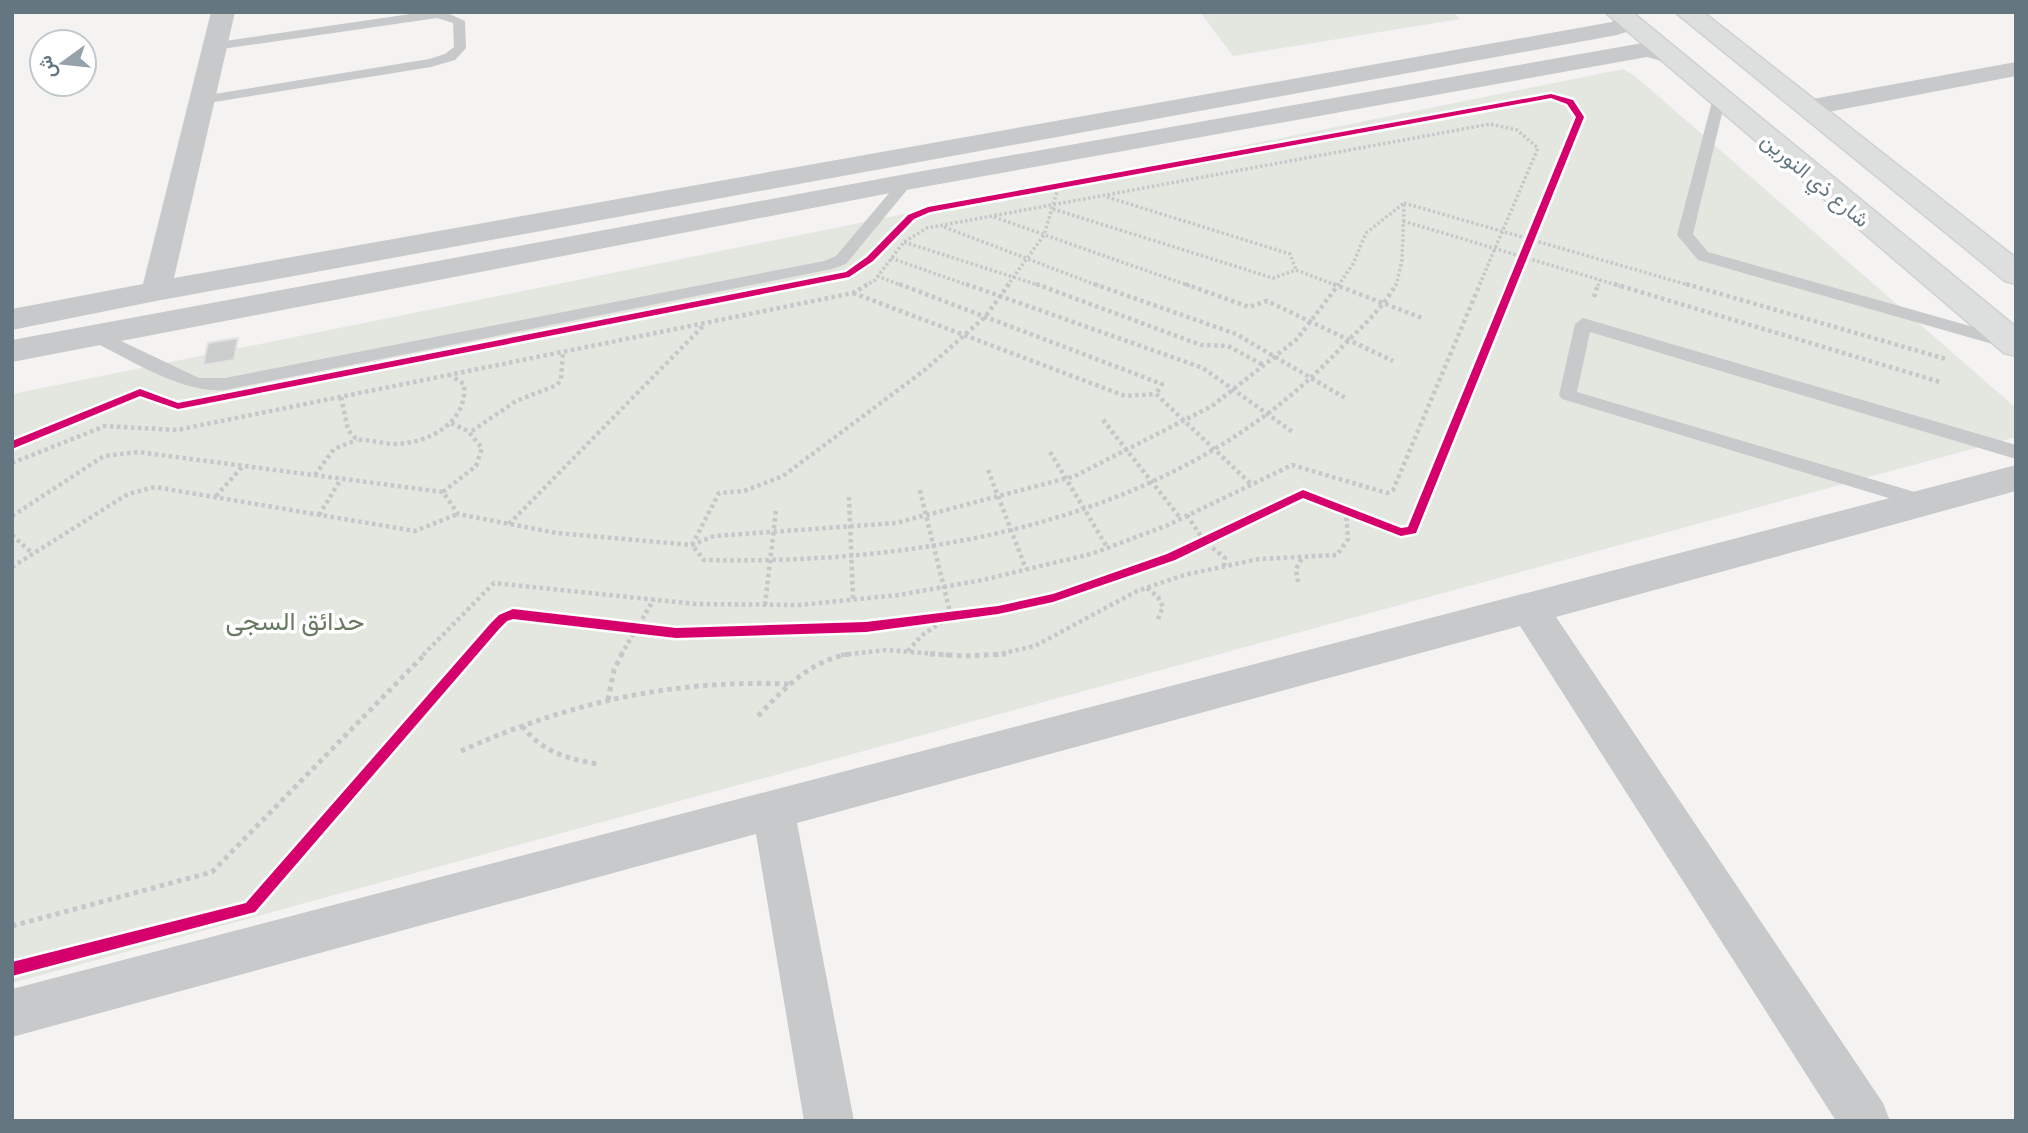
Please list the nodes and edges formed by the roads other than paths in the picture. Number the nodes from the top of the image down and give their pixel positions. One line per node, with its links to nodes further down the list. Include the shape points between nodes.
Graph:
1 (223, 12): 5 (street)
2 (1687, 12): 11 (main road, شارع ذي النورين)
3 (1621, 16): 4 (street, via 1625,24 1617,28); 6 (main road, شارع ذي النورين)
4 (1571, 36): 7 (street, via 1601,44 1604,52); 15 (street)
5 (215, 46): 10 (street); 10 (lane, via 438,14 459,21 460,48 431,63)
6 (1670, 56): 7 (street, via 1648,50); 9 (main road, شارع ذي النورين)
7 (1594, 59): 13 (street)
8 (2016, 69): 11 (street)
9 (1719, 97): 12 (main road, شارع ذي النورين); 18 (lane, via 1685,234 1703,256)
10 (202, 100): 15 (street)
11 (1807, 108): 12 (main road); 14 (main road, شارع ذي النورين)
12 (1746, 120): 18 (main road, شارع ذي النورين)
13 (906, 182): 17 (street); 17 (lane, via 841,260 827,265 225,384 205,387)
14 (2016, 274)
15 (156, 291): 16 (street)
16 (12, 320)
17 (92, 334): 19 (street)
18 (2016, 345)
19 (12, 351)
20 (2016, 453): 22 (lane, via 1583,324 1567,395)
21 (2016, 478): 22 (street)
22 (1925, 502): 23 (street)
23 (1529, 608): 24 (street); 27 (street)
24 (772, 810): 25 (street); 26 (street)
25 (12, 1013)
26 (829, 1121)
27 (1866, 1121)

